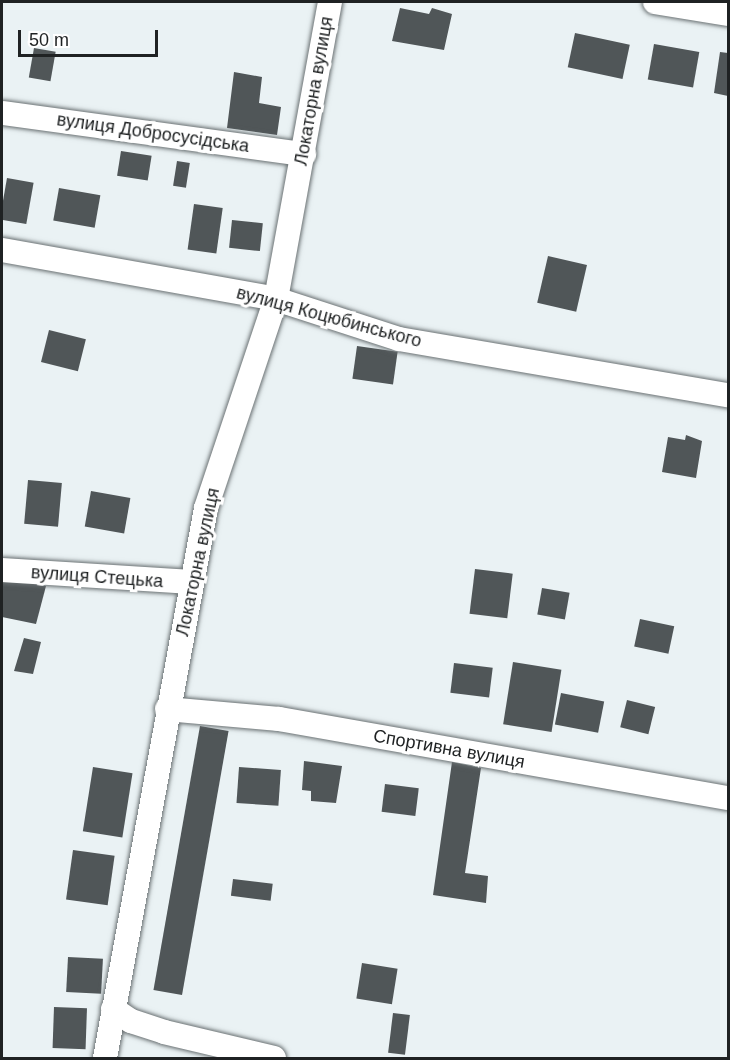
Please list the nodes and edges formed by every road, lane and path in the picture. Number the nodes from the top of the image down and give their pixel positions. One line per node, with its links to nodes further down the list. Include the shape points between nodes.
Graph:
1 (330, 2): 5 (street, Локаторна вулиця)
2 (655, 2): 3 (street)
3 (729, 14)
4 (3, 113): 5 (street, вулиця Добросусідська)
5 (304, 154): 7 (street, Локаторна вулиця)
6 (2, 250): 7 (street, вулиця Коцюбинського)
7 (276, 299): 8 (street, вулиця Коцюбинського, via 399,339); 10 (street, Локаторна вулиця, via 206,508)
8 (729, 395)
9 (2, 570): 10 (street, вулиця Стецька)
10 (192, 582): 11 (street, Локаторна вулиця)
11 (167, 709): 12 (street, Спортивна вулиця, via 279,719); 13 (street, Локаторна вулиця)
12 (729, 798)
13 (113, 1010): 14 (street, Локаторна вулиця); 15 (street, via 164,1032)
14 (105, 1059)
15 (274, 1059)

